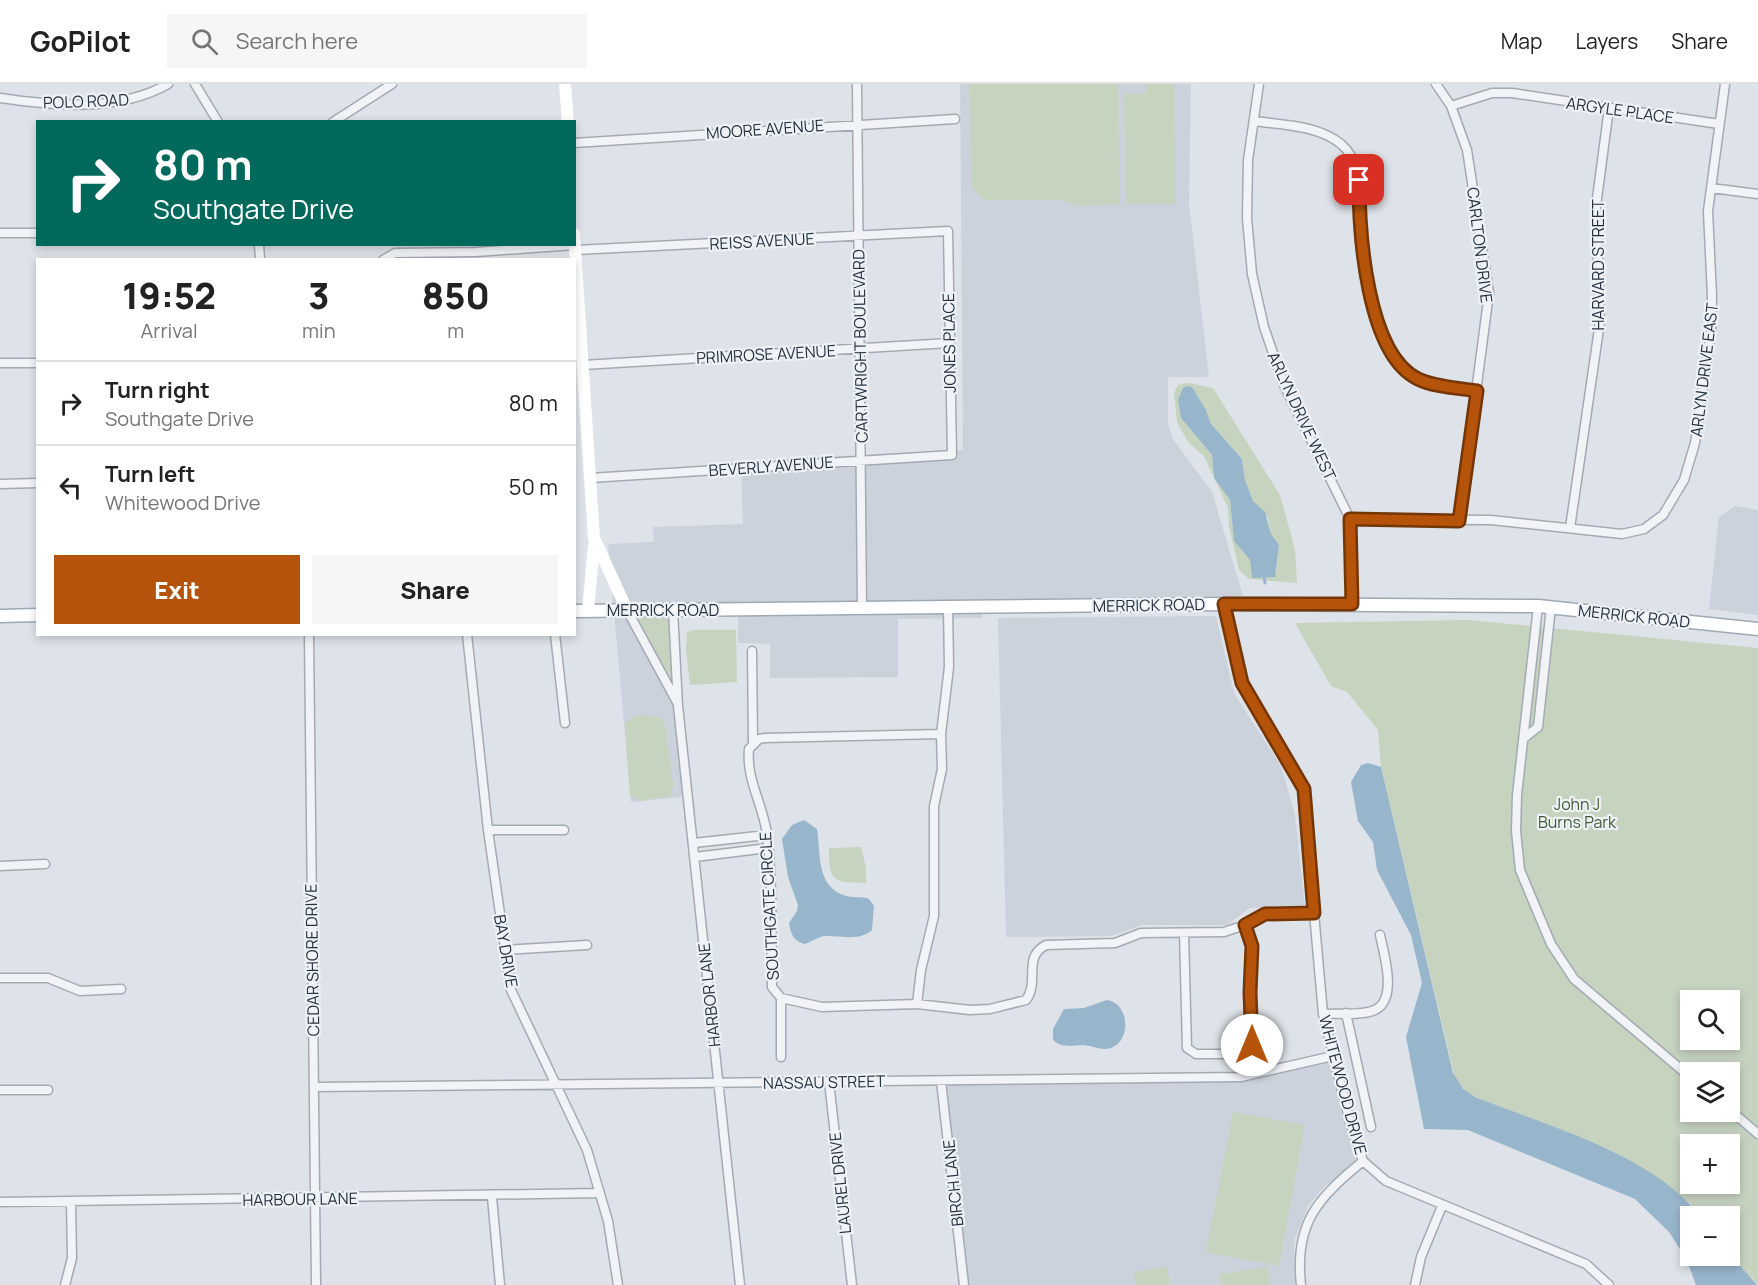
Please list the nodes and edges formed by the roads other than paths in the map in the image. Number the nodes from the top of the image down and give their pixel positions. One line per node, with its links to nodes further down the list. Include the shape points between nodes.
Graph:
1 (168, 84): 9 (street, POLO ROAD, via 148,96 123,102)
2 (195, 84): 13 (street)
3 (392, 84): 14 (street)
4 (566, 84): 15 (main road)
5 (857, 84): 17 (street, CARTWRIGHT BOULEVARD)
6 (1259, 84): 16 (street, ARLYN DRIVE WEST)
7 (1436, 84): 10 (street, CARLTON DRIVE)
8 (1725, 84): 18 (street, ARLYN DRIVE EAST)
9 (0, 98)
10 (1451, 106): 11 (street, ARGYLE PLACE, via 1492,93 1512,93); 35 (street, CARLTON DRIVE, via 1467,150 1489,293)
11 (1609, 108): 18 (street, ARGYLE PLACE); 43 (street, HARVARD STREET, via 1596,206 1600,322)
12 (955, 119): 17 (street, MOORE AVENUE)
13 (217, 120)
14 (336, 120)
15 (568, 120)
16 (1254, 121): 35 (street, via 1316,130 1343,146 1357,170 1364,266 1374,307 1393,355 1401,368 1419,380); 41 (street, ARLYN DRIVE WEST, via 1248,159 1247,218 1252,274 1264,327 1284,386)
17 (857, 123): 19 (street, MOORE AVENUE); 25 (street, CARTWRIGHT BOULEVARD)
18 (1719, 124): 20 (street, ARLYN DRIVE EAST)
19 (576, 143)
20 (1711, 188): 21 (street); 43 (street, ARLYN DRIVE EAST, via 1711,332 1695,442 1684,480 1663,515 1644,529 1622,534)
21 (1758, 194)
22 (948, 231): 25 (street, REISS AVENUE); 30 (street, JONES PLACE)
23 (0, 233): 24 (street)
24 (36, 233)
25 (859, 236): 26 (street, REISS AVENUE); 31 (street, CARTWRIGHT BOULEVARD)
26 (576, 243)
27 (542, 246): 28 (street, REISS AVENUE, via 476,252 395,252)
28 (386, 258)
29 (576, 265): 34 (main road)
30 (949, 343): 31 (street, PRIMROSE AVENUE); 36 (street, JONES PLACE)
31 (861, 348): 34 (street, PRIMROSE AVENUE); 37 (street, CARTWRIGHT BOULEVARD)
32 (0, 363): 33 (street)
33 (36, 363)
34 (581, 373): 38 (main road)
35 (1477, 391): 42 (street, CARLTON DRIVE)
36 (952, 455): 37 (street, BEVERLY AVENUE)
37 (862, 460): 38 (street, BEVERLY AVENUE); 49 (street, CARTWRIGHT BOULEVARD)
38 (590, 477): 44 (main road)
39 (36, 483): 40 (street)
40 (0, 484)
41 (1350, 519): 42 (street, ARLYN DRIVE EAST); 46 (street, ARLYN DRIVE WEST)
42 (1459, 521): 43 (street, ARLYN DRIVE EAST, via 1491,520)
43 (1570, 528)
44 (594, 538): 50 (main road); 53 (main road)
45 (1224, 604): 46 (main road, MERRICK ROAD); 48 (main road, MERRICK ROAD); 74 (street, WHITEWOOD DRIVE, via 1242,683 1304,789)
46 (1352, 604): 47 (main road, MERRICK ROAD)
47 (1545, 606): 56 (main road, MERRICK ROAD); 64 (street); 64 (street, via 1538,727)
48 (948, 607): 49 (main road, MERRICK ROAD); 63 (street, via 949,667)
49 (862, 609): 51 (main road, MERRICK ROAD)
50 (627, 610): 51 (main road, MERRICK ROAD); 53 (main road, MERRICK ROAD); 61 (street, HARBOR LANE)
51 (674, 610): 61 (street, HARBOR LANE)
52 (576, 611): 53 (main road, MERRICK ROAD)
53 (588, 611)
54 (36, 615): 55 (main road)
55 (0, 616)
56 (1758, 629)
57 (309, 636): 93 (street, CEDAR SHORE DRIVE)
58 (466, 636): 66 (street, BAY DRIVE)
59 (555, 636): 62 (street)
60 (752, 651): 65 (street, SOUTHGATE CIRCLE)
61 (678, 706): 69 (street, HARBOR LANE)
62 (565, 723)
63 (941, 734): 65 (street, via 765,738); 83 (street, via 942,769 934,806 934,916)
64 (1524, 738): 88 (street, via 1516,831 1520,870 1536,914 1574,979)
65 (753, 743): 68 (street, SOUTHGATE CIRCLE, via 749,749 749,774 764,814)
66 (488, 830): 67 (street); 79 (street, BAY DRIVE)
67 (564, 830)
68 (767, 835): 69 (street); 70 (street, SOUTHGATE CIRCLE)
69 (694, 843): 71 (street, HARBOR LANE)
70 (768, 848): 71 (street); 82 (street, SOUTHGATE CIRCLE, via 772,987)
71 (695, 857): 91 (street, HARBOR LANE)
72 (45, 864): 73 (street)
73 (0, 866)
74 (1314, 913): 75 (street, SOUTHGATE CIRCLE, via 1265,914); 85 (street, WHITEWOOD DRIVE)
75 (1245, 925): 76 (street, SOUTHGATE CIRCLE, via 1224,932); 76 (street, via 1252,946 1253,1040 1241,1054 1196,1054 1187,1048)
76 (1185, 933): 83 (street, SOUTHGATE CIRCLE, via 1141,933 1105,944 1046,945 1035,954 1032,990 1020,1003 970,1010)
77 (1380, 935): 84 (street, via 1389,976 1386,994 1376,1010)
78 (587, 945): 79 (street)
79 (505, 950): 92 (street, BAY DRIVE, via 512,990)
80 (0, 978): 81 (street, via 48,978 80,991)
81 (121, 989)
82 (781, 998): 83 (street, SOUTHGATE CIRCLE, via 842,1008); 87 (street, SOUTHGATE CIRCLE)
83 (917, 1004)
84 (1346, 1013): 85 (street); 97 (street)
85 (1323, 1014): 86 (street, WHITEWOOD DRIVE)
86 (1333, 1056): 89 (street, NASSAU STREET, via 1241,1077); 99 (street, WHITEWOOD DRIVE)
87 (781, 1057)
88 (1680, 1069)
89 (941, 1081): 90 (street, NASSAU STREET); 112 (street, BIRCH LANE)
90 (829, 1082): 91 (street, NASSAU STREET); 111 (street, LAUREL DRIVE)
91 (718, 1083): 92 (street, NASSAU STREET); 110 (street, HARBOR LANE)
92 (554, 1084): 93 (street, NASSAU STREET); 100 (street, BAY DRIVE, via 587,1150)
93 (314, 1087): 102 (street, CEDAR SHORE DRIVE)
94 (0, 1090): 95 (street)
95 (48, 1090)
96 (1740, 1119): 98 (street)
97 (1371, 1127)
98 (1758, 1134)
99 (1363, 1161): 105 (street, WHITEWOOD DRIVE, via 1386,1181); 113 (street, via 1318,1202 1306,1224 1299,1254)
100 (600, 1193): 101 (street, HARBOUR LANE); 109 (street, BAY DRIVE)
101 (492, 1197): 102 (street, HARBOUR LANE); 108 (street)
102 (315, 1199): 103 (street, HARBOUR LANE); 107 (street, CEDAR SHORE DRIVE)
103 (71, 1201): 104 (street, HARBOUR LANE); 106 (street, via 72,1258)
104 (0, 1202)
105 (1442, 1206): 114 (street, via 1421,1257); 115 (street, WHITEWOOD DRIVE, via 1572,1257)
106 (65, 1285)
107 (316, 1285)
108 (500, 1285)
109 (618, 1285)
110 (740, 1285)
111 (852, 1285)
112 (964, 1285)
113 (1300, 1285)
114 (1415, 1285)
115 (1609, 1285)

